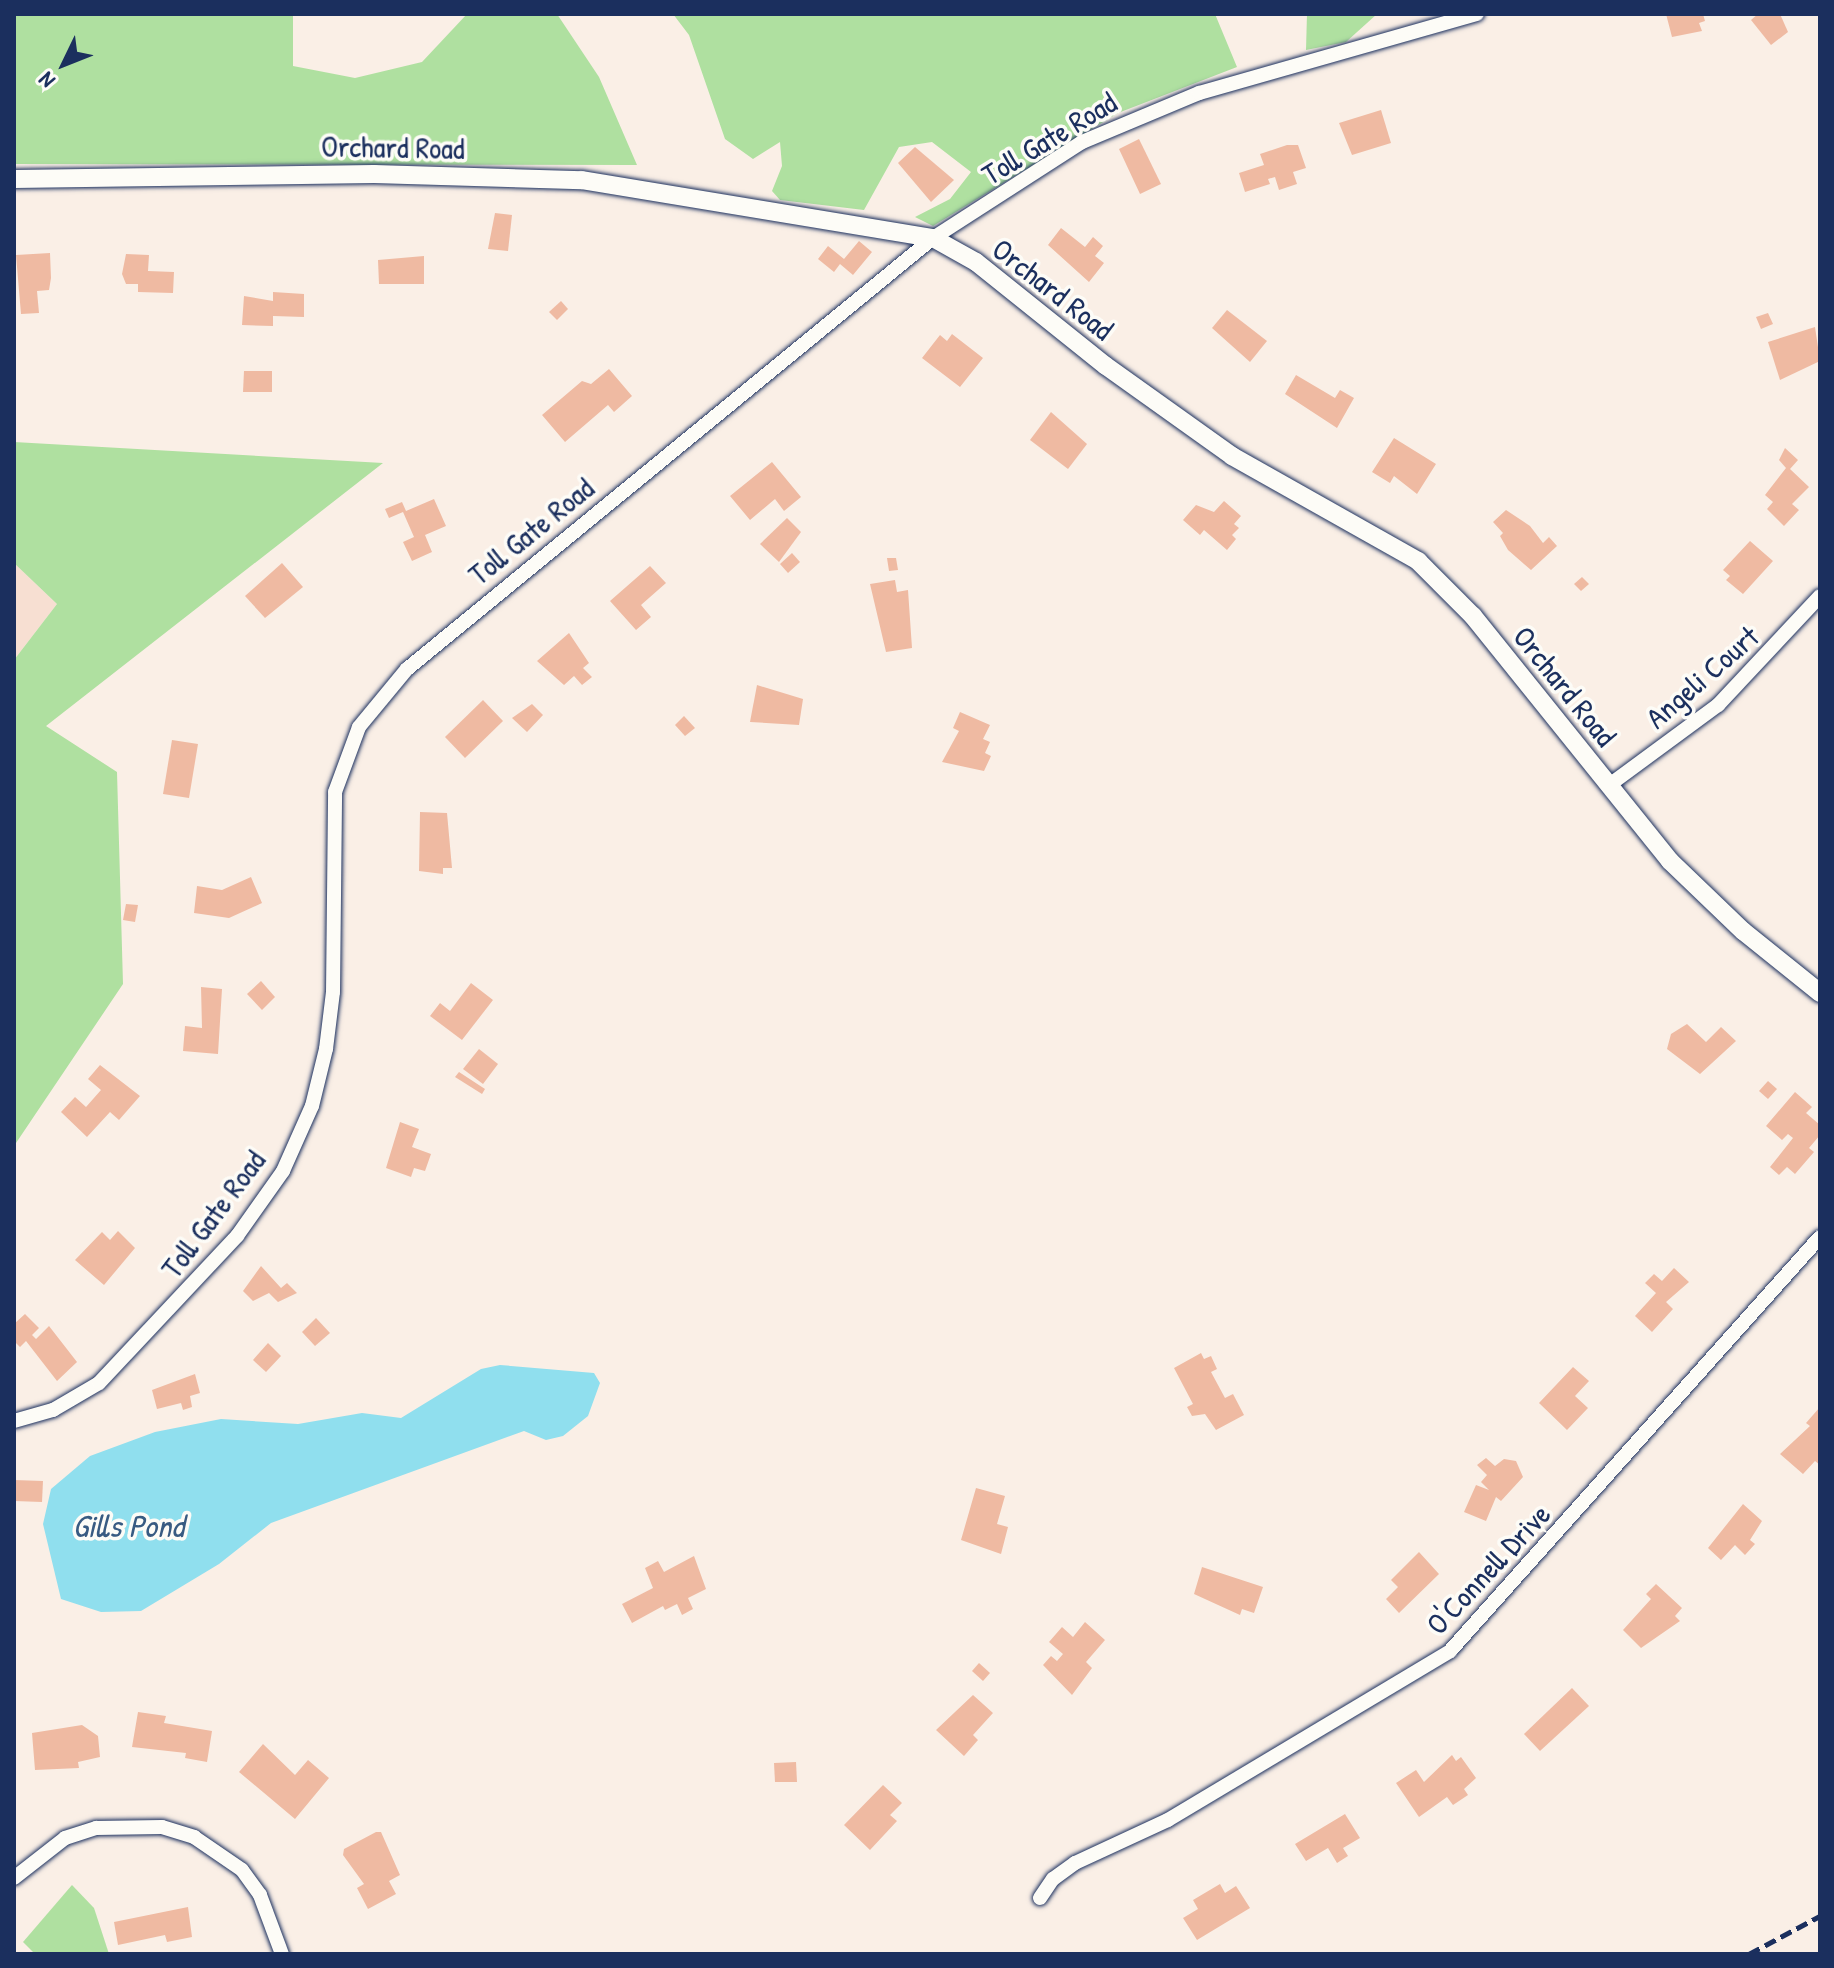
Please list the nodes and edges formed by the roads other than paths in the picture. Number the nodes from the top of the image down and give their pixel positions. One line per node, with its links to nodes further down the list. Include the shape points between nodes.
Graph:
1 (1477, 14): 3 (street, Toll Gate Road, via 1152,108 1082,142)
2 (14, 179): 3 (street, Orchard Road, via 374,174 582,180)
3 (933, 238): 5 (street, Orchard Road, via 976,262 1106,366 1232,456 1418,561 1473,616); 8 (street, Toll Gate Road, via 452,628 378,698 345,756 335,792 333,992 326,1049 312,1106 283,1171 237,1236 99,1383 53,1410)
4 (1820, 596): 5 (street, Angeli Court, via 1718,705)
5 (1608, 786): 6 (street, Orchard Road, via 1704,895)
6 (1820, 993)
7 (1820, 1237): 10 (street, O'Connell Drive, via 1450,1651 1168,1820 1075,1863 1053,1879)
8 (14, 1421)
9 (14, 1878): 11 (street, via 65,1838 96,1828 162,1827 194,1837 242,1870 260,1895)
10 (1040, 1898)
11 (282, 1954)

